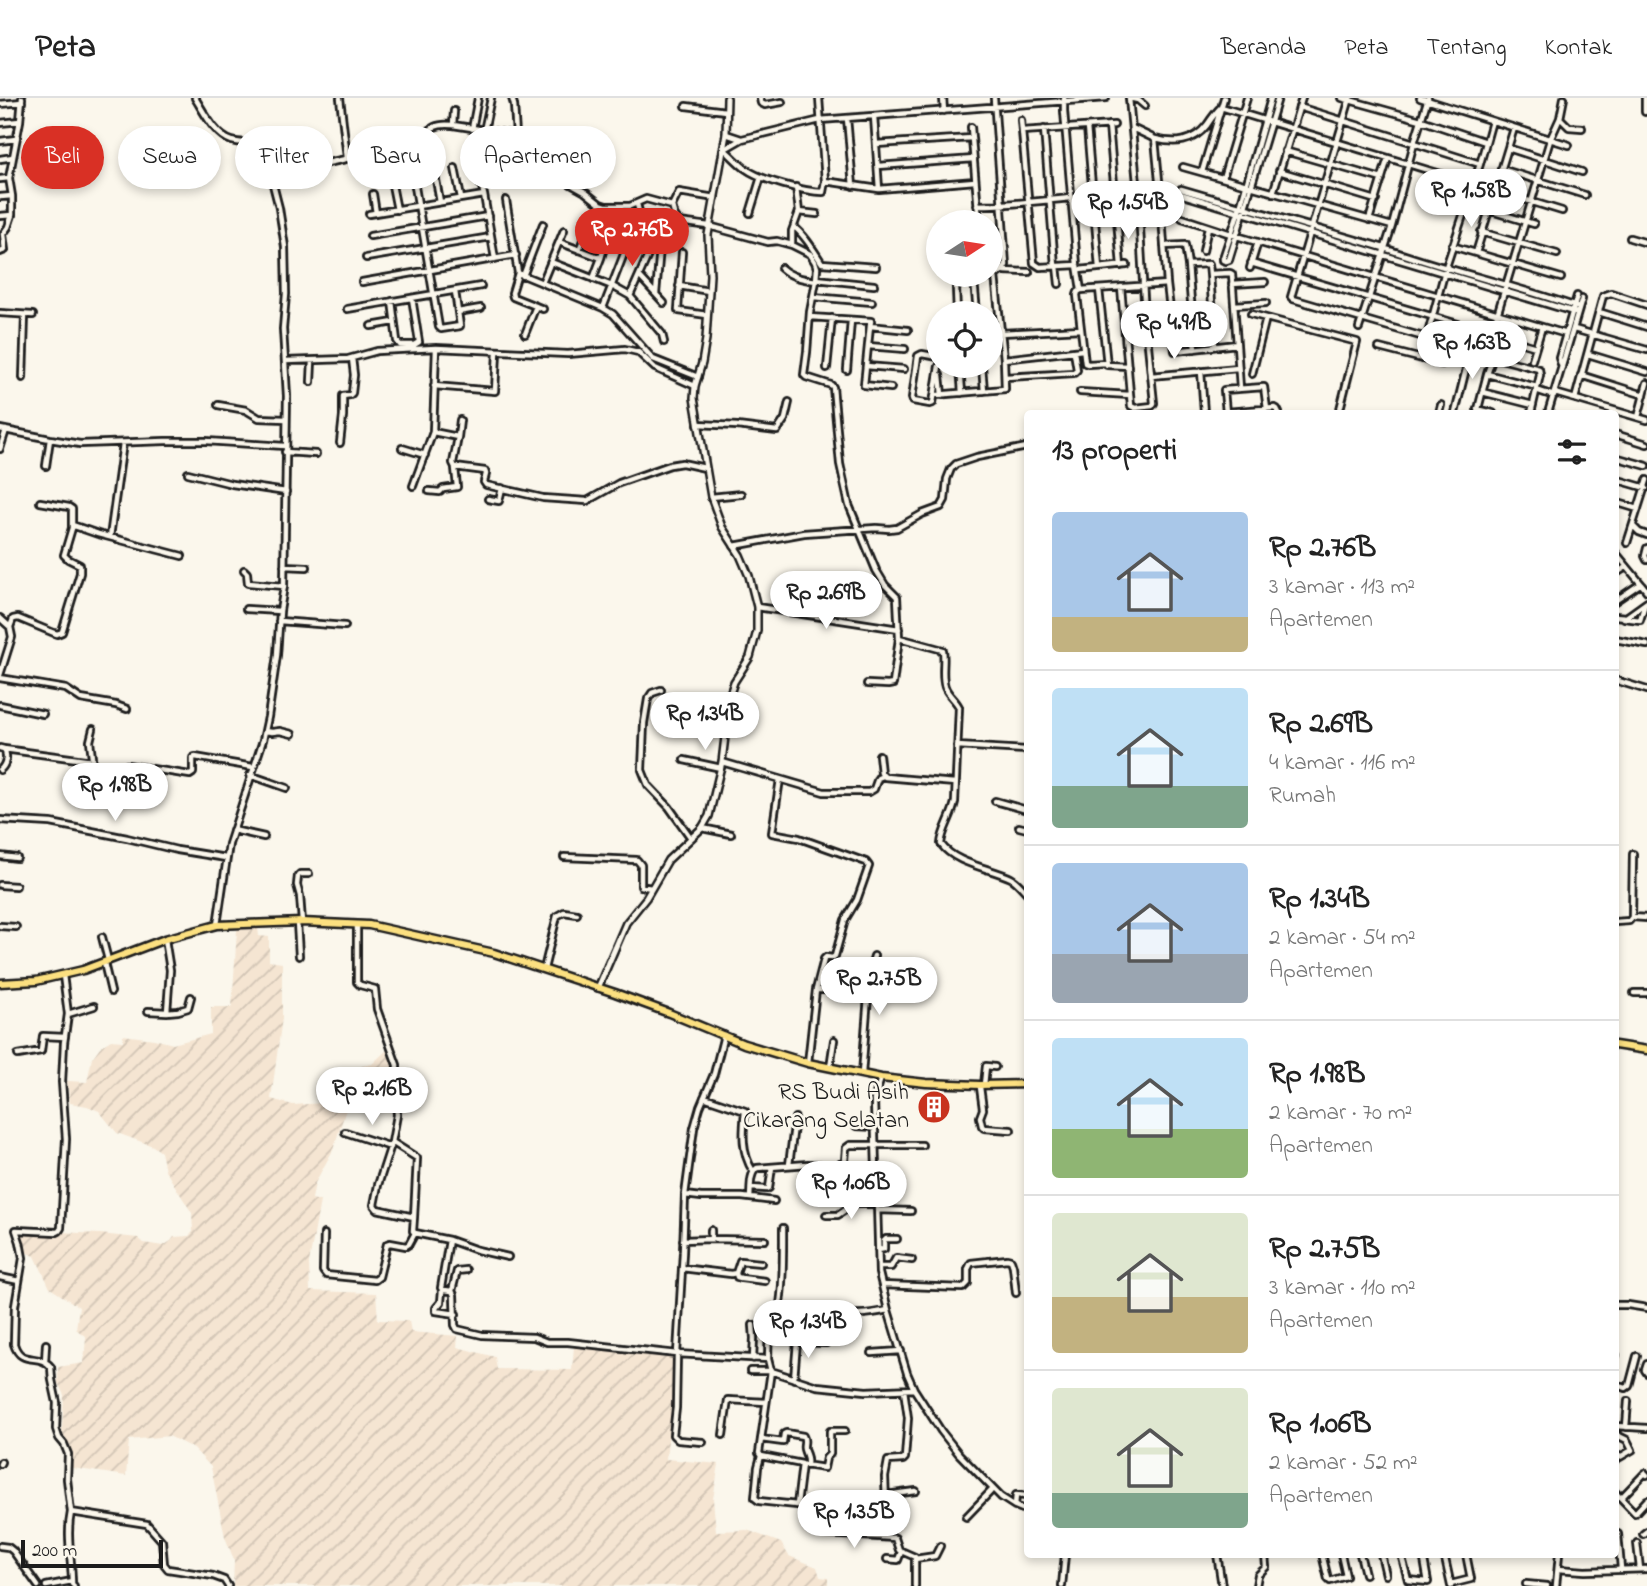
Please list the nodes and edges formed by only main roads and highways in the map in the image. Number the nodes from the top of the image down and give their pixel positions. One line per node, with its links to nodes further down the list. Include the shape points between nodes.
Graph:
1 (0, 983): 2 (main road, via 63,975 217,925 358,924 494,953)
2 (723, 1036): 5 (main road, via 808,1063); 5 (main road, via 808,1064)
3 (1619, 1045): 4 (main road)
4 (1647, 1049)
5 (881, 1079): 6 (main road, via 926,1085)
6 (1024, 1085)

